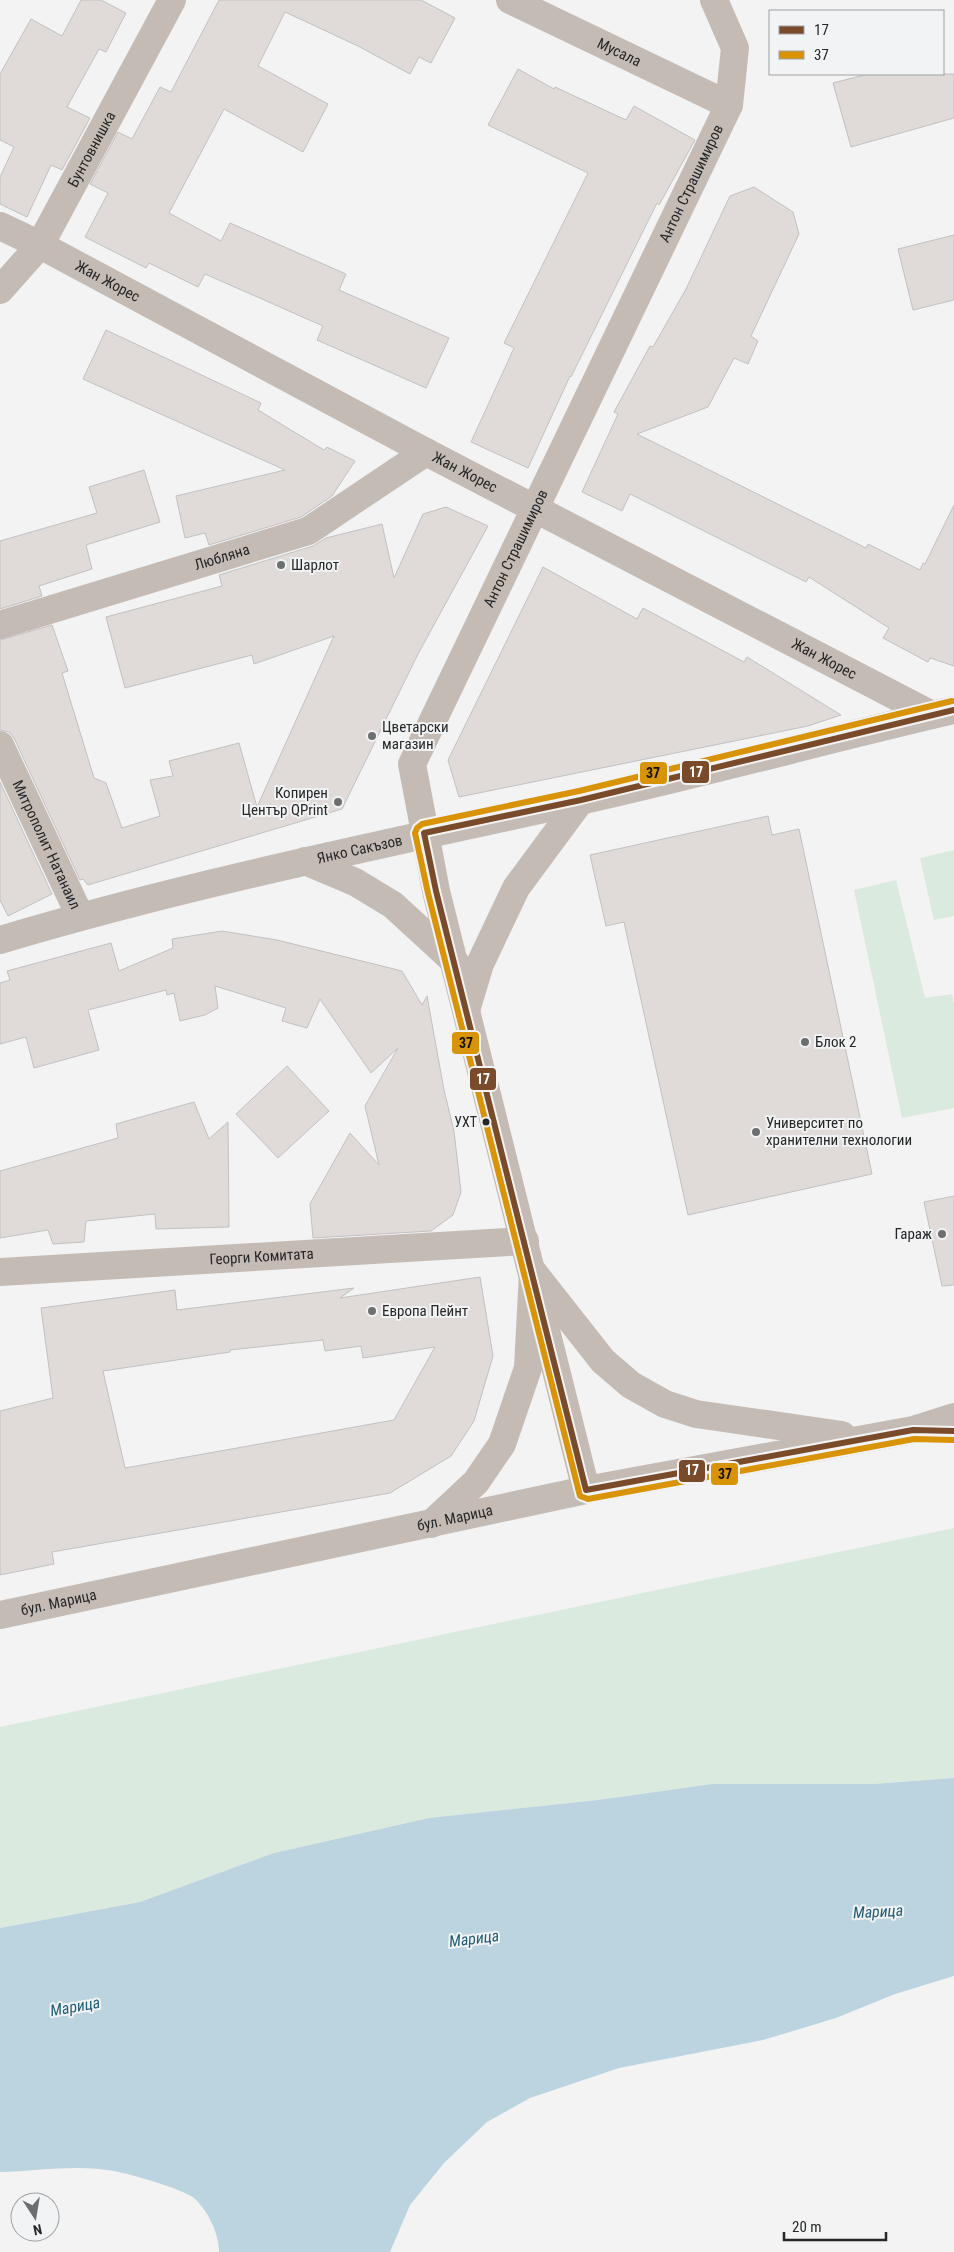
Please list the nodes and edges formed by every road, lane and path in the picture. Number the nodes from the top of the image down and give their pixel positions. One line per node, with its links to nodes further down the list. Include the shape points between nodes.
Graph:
1 (172, 0): 6 (street, Бунтовнишка)
2 (510, 0): 4 (street, Мусала)
3 (714, 0): 4 (street, Антон Страшимиров, via 735,48)
4 (729, 106): 9 (street, Антон Страшимиров)
5 (0, 226): 6 (street, Жан Жорес)
6 (40, 245): 7 (street, Бунтовнишка); 8 (street, Жан Жорес)
7 (0, 290)
8 (426, 452): 9 (street, Жан Жорес); 10 (street, Любляна, via 308,531)
9 (536, 509): 11 (street, Жан Жорес); 14 (street, Антон Страшимиров, via 412,764)
10 (0, 625)
11 (943, 713): 13 (street, Янко Сакъзов)
12 (0, 745): 16 (street, Митрополит Натанаил)
13 (581, 800): 14 (street, Янко Сакъзов); 19 (street, via 516,888 480,964)
14 (424, 833): 15 (street, Янко Сакъзов); 18 (street, Антон Страшимиров)
15 (304, 861): 16 (street, Янко Сакъзов); 18 (street, via 355,882 393,905)
16 (80, 916): 17 (street, Янко Сакъзов)
17 (0, 940)
18 (455, 962): 19 (street, Антон Страшимиров)
19 (467, 1008): 20 (street, Антон Страшимиров)
20 (525, 1241): 21 (street, Георги Комитата); 22 (street, Антон Страшимиров)
21 (0, 1272)
22 (533, 1272): 26 (street, via 603,1361 631,1385 665,1404 706,1416); 27 (street, Антон Страшимиров); 28 (street, via 528,1368 502,1444 476,1482)
23 (954, 1417): 24 (street, бул. Марица)
24 (913, 1430): 25 (street, бул. Марица); 26 (street, бул. Марица)
25 (954, 1430)
26 (866, 1438): 27 (street, бул. Марица)
27 (586, 1490): 28 (street, бул. Марица)
28 (429, 1526): 29 (street, бул. Марица)
29 (0, 1616)

